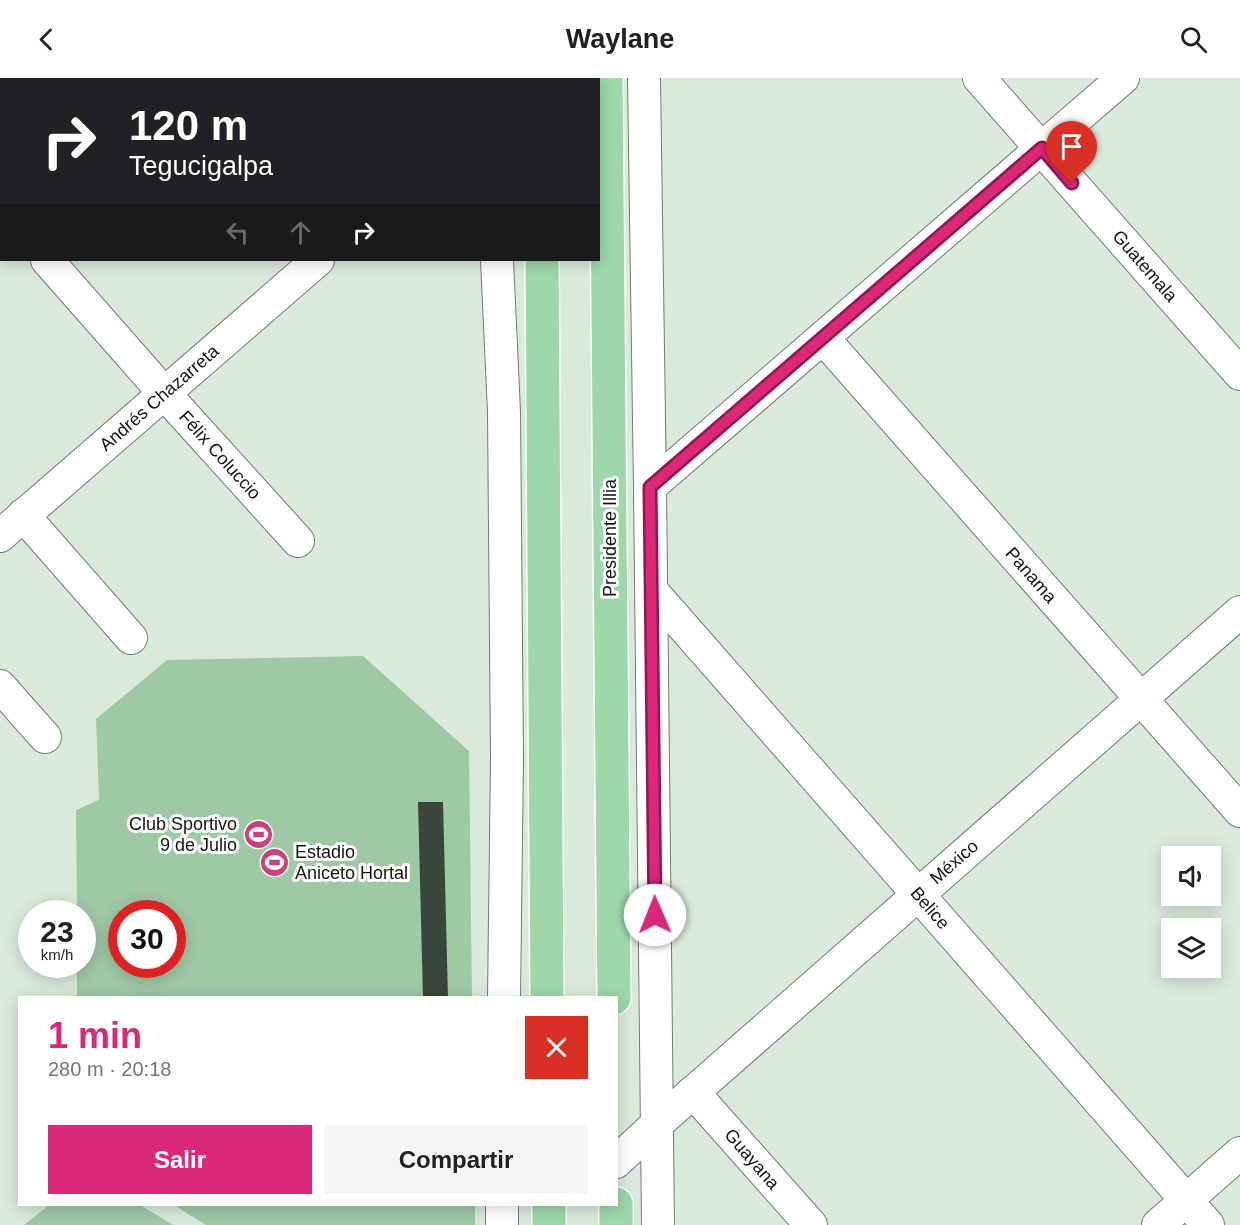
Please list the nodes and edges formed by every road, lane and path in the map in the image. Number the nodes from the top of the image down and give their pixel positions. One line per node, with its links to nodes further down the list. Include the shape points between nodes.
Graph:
1 (606, 78): 7 (main road, Presidente Illia)
2 (644, 78): 6 (street)
3 (979, 78): 5 (street, Guatemala)
4 (1123, 78): 5 (street)
5 (1042, 148): 12 (street); 13 (street, Guatemala)
6 (646, 233): 7 (street); 15 (street)
7 (603, 234): 31 (main road, Presidente Illia)
8 (48, 261): 14 (street, Félix Coluccio)
9 (317, 261): 14 (street, Andrés Chazarreta)
10 (496, 261): 25 (street, via 504,412)
11 (542, 261): 26 (main road)
12 (823, 338): 15 (street); 23 (street, Panama)
13 (1240, 374)
14 (164, 393): 16 (street, Andrés Chazarreta); 18 (street, Félix Coluccio)
15 (650, 487): 19 (street)
16 (23, 515): 17 (street, Andrés Chazarreta); 21 (street)
17 (0, 536)
18 (298, 541)
19 (652, 591): 28 (street, Belice); 33 (street)
20 (1240, 612): 23 (street, México)
21 (131, 638)
22 (0, 686): 24 (street)
23 (1141, 699): 27 (street, Panama); 28 (street, México)
24 (45, 737)
25 (507, 759): 26 (street); 29 (street)
26 (546, 759): 30 (main road)
27 (1240, 811)
28 (918, 894): 32 (street, México); 36 (street, Belice)
29 (504, 996)
30 (547, 996)
31 (614, 996)
32 (693, 1092): 33 (street, México); 42 (street, Guayana)
33 (657, 1124): 35 (street, México); 41 (street)
34 (1240, 1153): 36 (street)
35 (618, 1160)
36 (1186, 1200): 43 (street); 44 (street, Belice)
37 (502, 1206): 39 (street)
38 (616, 1206): 40 (main road)
39 (502, 1225)
40 (616, 1225)
41 (658, 1225)
42 (811, 1225)
43 (1158, 1225)
44 (1208, 1225)

